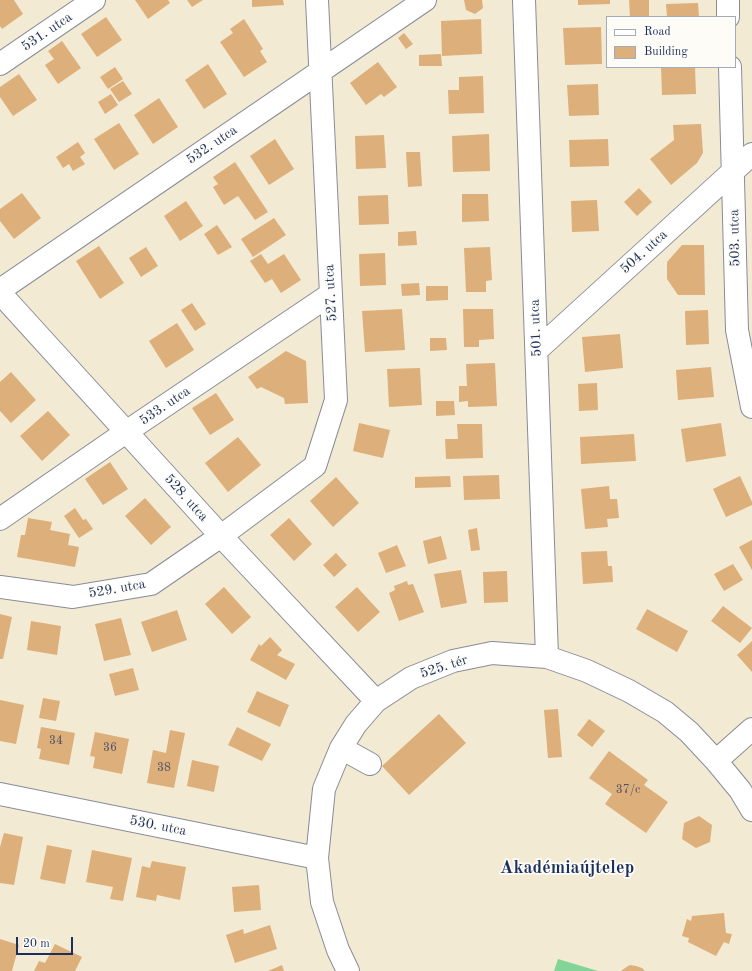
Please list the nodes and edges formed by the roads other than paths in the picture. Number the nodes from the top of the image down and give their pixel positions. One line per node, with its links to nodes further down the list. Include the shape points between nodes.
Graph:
1 (94, 0): 7 (street, 531. utca)
2 (317, 0): 9 (street, 527. utca)
3 (425, 0): 9 (street, 532. utca)
4 (524, 0): 15 (street, 501. utca)
5 (728, 0): 6 (street)
6 (728, 16)
7 (0, 64)
8 (730, 68): 11 (street, 503. utca)
9 (321, 71): 12 (street, 532. utca); 14 (street, 527. utca)
10 (752, 154): 11 (street, 504. utca)
11 (734, 170): 15 (street, 504. utca); 16 (street, 503. utca, via 737,330)
12 (0, 290)
13 (0, 293): 17 (street, 528. utca)
14 (331, 294): 17 (street, 533. utca); 19 (street, 527. utca, via 336,400 315,466)
15 (537, 350): 21 (street, 501. utca)
16 (752, 408)
17 (126, 432): 18 (street, 533. utca); 19 (street, 528. utca)
18 (0, 519)
19 (221, 536): 20 (street, 529. utca, via 151,584 73,597); 22 (street, 528. utca)
20 (0, 587)
21 (547, 657): 22 (street, 525. tér, via 492,653 453,661 411,678); 25 (street, 525. tér, via 587,671 665,712 689,732)
22 (376, 701): 24 (street, 525. tér, via 356,724)
23 (752, 729): 25 (street)
24 (341, 748): 26 (street); 29 (street, 525. tér, via 324,789)
25 (716, 761): 28 (street, 525. tér, via 740,790)
26 (370, 764)
27 (0, 794): 29 (street, 530. utca)
28 (752, 810)
29 (317, 858): 30 (street, 525. tér, via 322,902)
30 (348, 971)

